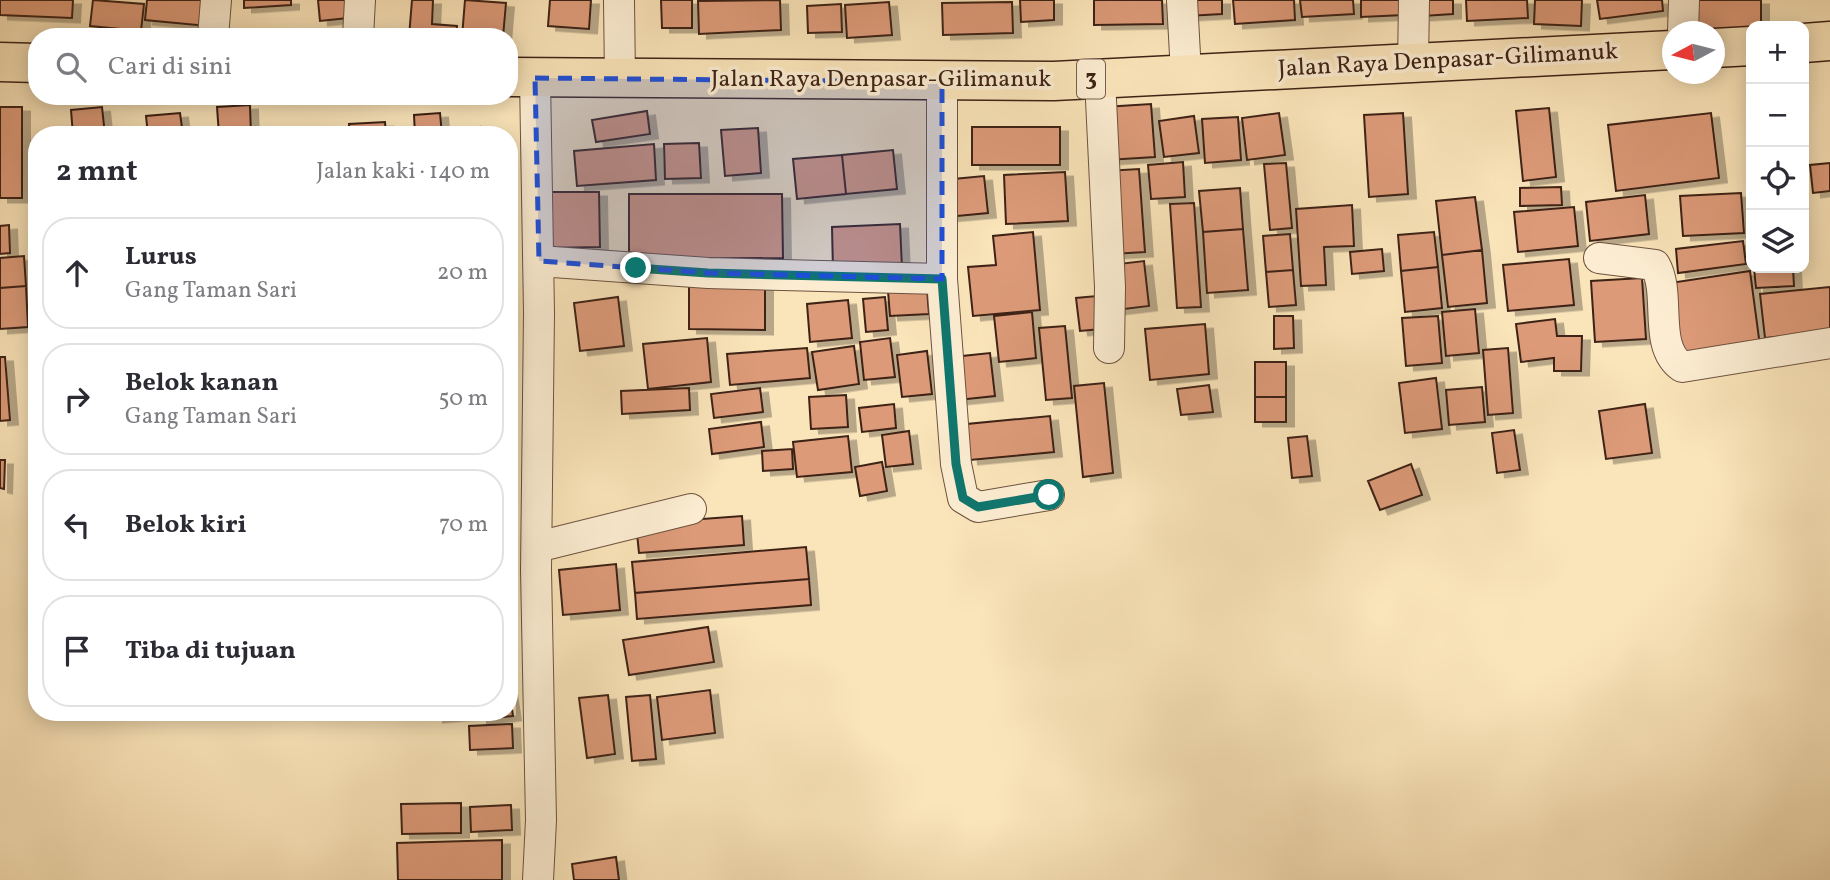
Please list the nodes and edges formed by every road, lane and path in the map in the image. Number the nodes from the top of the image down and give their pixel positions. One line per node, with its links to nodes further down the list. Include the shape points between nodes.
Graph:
1 (216, 0): 8 (street)
2 (360, 0): 9 (street)
3 (619, 0): 20 (street)
4 (1182, 0): 18 (street)
5 (1414, 0): 17 (street)
6 (1685, 0): 7 (street)
7 (1684, 21)
8 (214, 28)
9 (358, 28)
10 (1830, 41): 11 (highway)
11 (1809, 43)
12 (1746, 46): 13 (highway)
13 (1725, 47)
14 (1662, 51): 17 (highway, Jalan Raya Denpasar-Gilimanuk / 3)
15 (0, 62): 16 (highway)
16 (28, 63)
17 (1413, 65): 18 (highway, Jalan Raya Denpasar-Gilimanuk / 3)
18 (1185, 74): 21 (highway, Jalan Raya Denpasar-Gilimanuk / 3)
19 (522, 77): 20 (highway, Jalan Raya Denpasar-Gilimanuk / 3); 24 (street)
20 (620, 79): 22 (highway, Jalan Raya Denpasar-Gilimanuk / 3)
21 (1100, 79): 22 (highway, Jalan Raya Denpasar-Gilimanuk / 3); 27 (street)
22 (942, 82): 25 (street)
23 (1599, 258): 26 (street, via 1655,265 1663,288 1667,342 1673,361 1682,367)
24 (538, 261): 25 (street, via 708,273); 30 (street)
25 (942, 279): 28 (street, via 956,464 963,498 978,507)
26 (1830, 343)
27 (1109, 348)
28 (1049, 495)
29 (691, 509): 30 (street)
30 (537, 547): 31 (street)
31 (538, 880)

